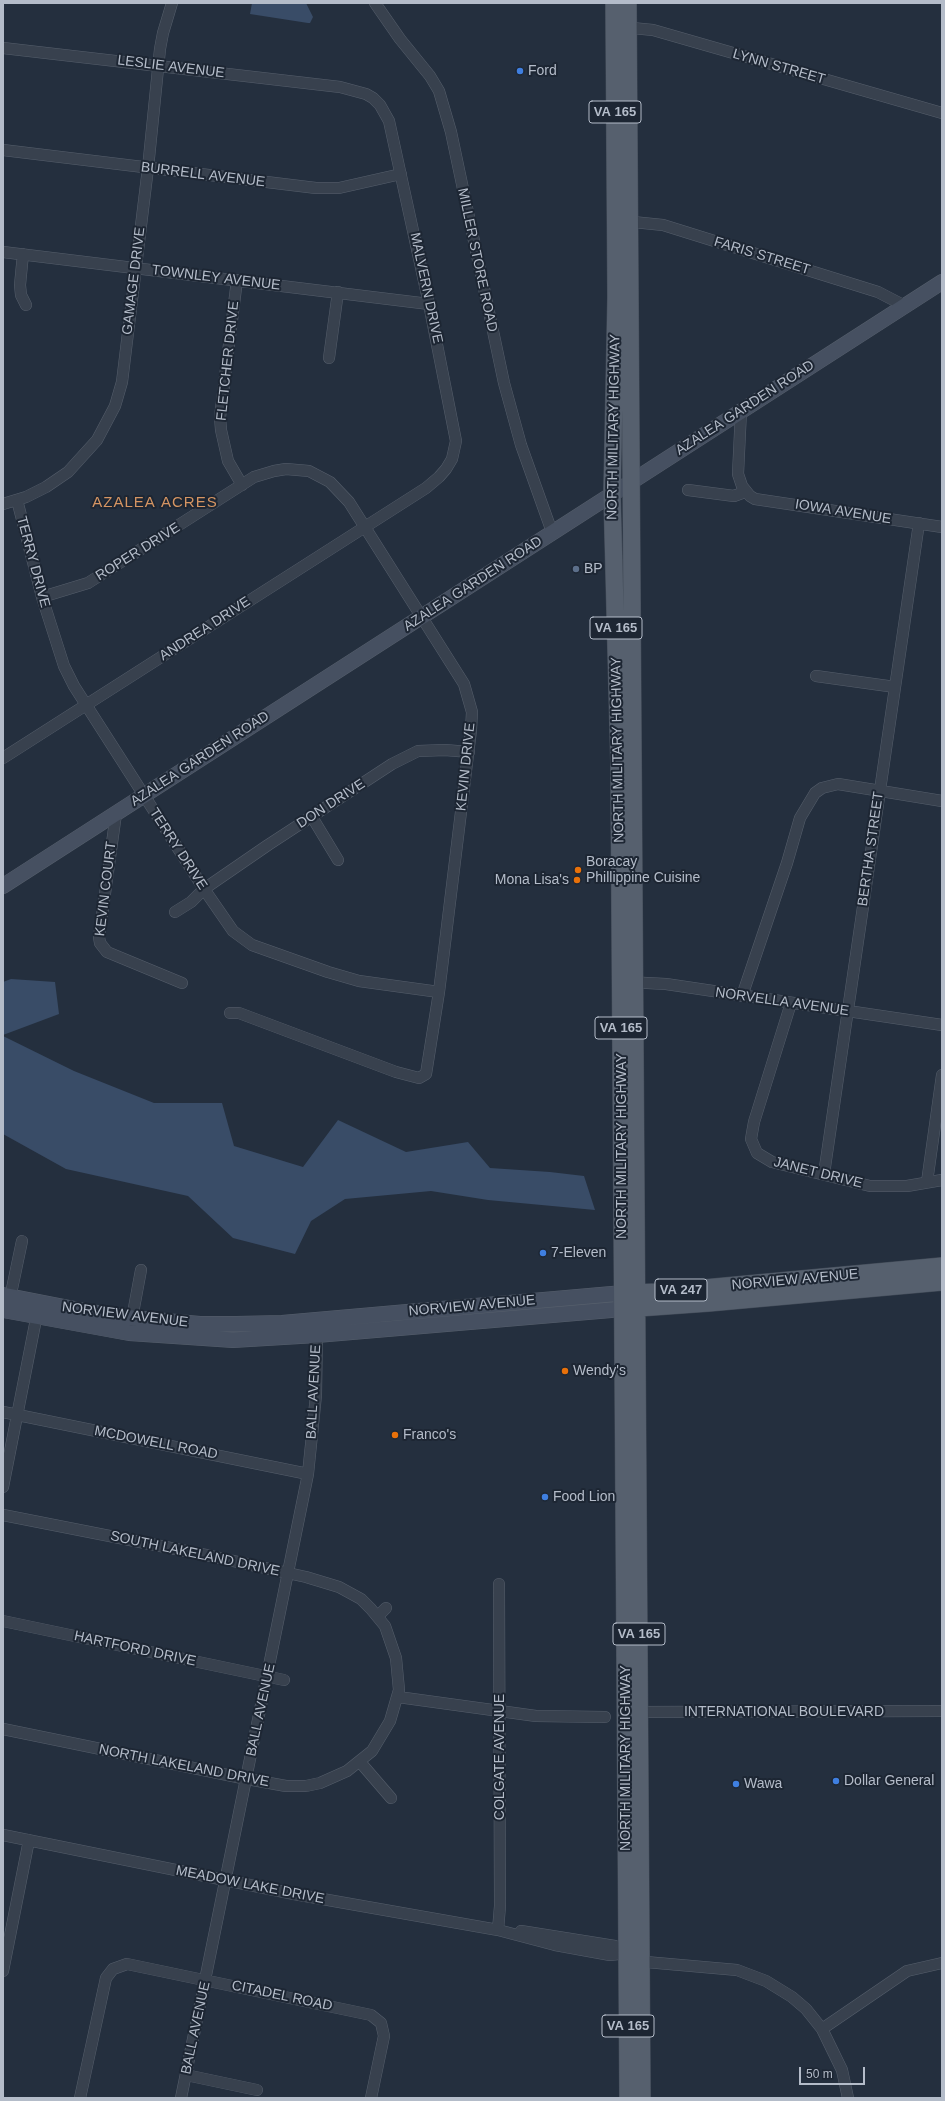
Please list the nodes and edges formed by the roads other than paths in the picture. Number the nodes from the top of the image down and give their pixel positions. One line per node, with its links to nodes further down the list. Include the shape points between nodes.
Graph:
1 (172, 3): 7 (street, GAMAGE DRIVE, via 163,33)
2 (375, 3): 37 (street, MILLER STORE ROAD, via 430,76 441,97 451,132 504,383 521,445)
3 (614, 3): 5 (main road, NORTH MILITARY HIGHWAY / VA 165)
4 (628, 3): 5 (main road, NORTH MILITARY HIGHWAY / VA 165)
5 (621, 27): 9 (street, LYNN STREET, via 653,30); 13 (main road, NORTH MILITARY HIGHWAY / VA 165)
6 (3, 48): 7 (street, LESLIE AVENUE)
7 (160, 66): 8 (street, LESLIE AVENUE); 11 (street, GAMAGE DRIVE)
8 (340, 87): 12 (street, MALVERN DRIVE, via 366,94 380,105 389,121)
9 (942, 113)
10 (3, 150): 11 (street, BURRELL AVENUE)
11 (148, 168): 12 (street, BURRELL AVENUE, via 325,189); 16 (street, GAMAGE DRIVE)
12 (401, 174): 20 (street, MALVERN DRIVE)
13 (622, 221): 22 (street, FARIS STREET, via 663,225 878,292); 26 (main road, NORTH MILITARY HIGHWAY / VA 165); 30 (main road, NORTH MILITARY HIGHWAY / VA 165)
14 (3, 252): 15 (street, TOWNLEY AVENUE)
15 (23, 254): 16 (street, TOWNLEY AVENUE); 21 (street, via 20,285)
16 (136, 268): 17 (street, TOWNLEY AVENUE); 31 (street, GAMAGE DRIVE, via 122,382 108,420 94,444 68,472 46,487)
17 (237, 280): 19 (street, TOWNLEY AVENUE); 27 (street, FLETCHER DRIVE, via 220,417 228,461)
18 (942, 282): 22 (main road, AZALEA GARDEN ROAD)
19 (338, 292): 20 (street, TOWNLEY AVENUE); 23 (street)
20 (430, 304): 32 (street, MALVERN DRIVE, via 456,441 452,459 440,477)
21 (26, 305)
22 (905, 306): 24 (main road, AZALEA GARDEN ROAD)
23 (329, 358)
24 (741, 411): 26 (main road, AZALEA GARDEN ROAD); 29 (street, via 738,474)
25 (317, 474): 27 (street, ROPER DRIVE, via 299,469 274,470 254,477); 35 (street, KEVIN DRIVE, via 340,492)
26 (631, 481): 30 (main road, AZALEA GARDEN ROAD); 54 (main road, NORTH MILITARY HIGHWAY / VA 165)
27 (242, 485): 38 (street, ROPER DRIVE, via 88,583)
28 (688, 490): 29 (street, via 734,496)
29 (745, 492): 34 (street, IOWA AVENUE, via 756,499)
30 (612, 494): 37 (main road, AZALEA GARDEN ROAD); 54 (main road, NORTH MILITARY HIGHWAY / VA 165)
31 (17, 500): 33 (street, GAMAGE DRIVE); 38 (street, TERRY DRIVE)
32 (408, 500): 35 (street, ANDREA DRIVE)
33 (3, 504)
34 (919, 523): 36 (street, IOWA AVENUE); 41 (street, BERTHA STREET)
35 (365, 527): 39 (street, KEVIN DRIVE); 42 (street, ANDREA DRIVE)
36 (942, 527)
37 (552, 532): 39 (main road, AZALEA GARDEN ROAD)
38 (42, 597): 42 (street, TERRY DRIVE, via 64,666)
39 (423, 617): 43 (street, KEVIN DRIVE, via 464,684 469,698 472,712); 46 (main road, AZALEA GARDEN ROAD)
40 (816, 676): 41 (street)
41 (895, 687): 45 (street, BERTHA STREET)
42 (86, 705): 44 (street, ANDREA DRIVE); 46 (street, TERRY DRIVE)
43 (469, 752): 49 (street, DON DRIVE, via 414,752); 56 (street, KEVIN DRIVE)
44 (3, 758)
45 (880, 792): 47 (street); 57 (street, via 838,784 822,788 810,798 804,809); 59 (street, BERTHA STREET)
46 (144, 796): 48 (main road, AZALEA GARDEN ROAD); 52 (street, TERRY DRIVE)
47 (942, 800)
48 (116, 814): 51 (main road, AZALEA GARDEN ROAD); 55 (street, KEVIN COURT, via 100,943 107,952)
49 (312, 817): 50 (street); 52 (street, DON DRIVE)
50 (338, 860)
51 (3, 886)
52 (204, 889): 53 (street, DON DRIVE, via 191,902); 56 (street, TERRY DRIVE, via 233,931 252,945 359,981)
53 (175, 912)
54 (628, 982): 57 (street, NORVELLA AVENUE, via 666,984); 70 (main road, NORTH MILITARY HIGHWAY / VA 165)
55 (182, 983)
56 (439, 992): 60 (street, KEVIN DRIVE, via 426,1074 419,1078 396,1072 240,1013)
57 (742, 996): 58 (street, NORVELLA AVENUE)
58 (791, 1003): 59 (street, NORVELLA AVENUE); 63 (street, JANET DRIVE, via 754,1122 751,1140 757,1153 772,1162)
59 (848, 1011): 61 (street, NORVELLA AVENUE); 63 (street, BERTHA STREET)
60 (230, 1013)
61 (942, 1025)
62 (942, 1075): 65 (street)
63 (824, 1174): 65 (street, JANET DRIVE, via 870,1186 907,1186)
64 (942, 1180): 65 (street, JANET DRIVE)
65 (927, 1182)
66 (22, 1241): 71 (street)
67 (942, 1266): 70 (main road, NORVIEW AVENUE / VA 247)
68 (141, 1270): 73 (street)
69 (942, 1282): 70 (main road, NORVIEW AVENUE / VA 247)
70 (630, 1301): 74 (main road, NORVIEW AVENUE); 91 (main road, NORTH MILITARY HIGHWAY / VA 165)
71 (6, 1303): 72 (main road, NORVIEW AVENUE)
72 (38, 1310): 73 (main road, NORVIEW AVENUE); 75 (main road, NORVIEW AVENUE); 77 (street)
73 (132, 1318): 74 (main road, NORVIEW AVENUE, via 200,1324); 75 (street)
74 (317, 1328): 75 (main road, NORVIEW AVENUE, via 233,1340); 78 (street, BALL AVENUE, via 314,1432)
75 (129, 1333)
76 (3, 1412): 77 (street, MCDOWELL ROAD)
77 (17, 1414): 78 (street, MCDOWELL ROAD); 79 (street)
78 (308, 1474): 81 (street, BALL AVENUE)
79 (3, 1487)
80 (3, 1515): 81 (street, SOUTH LAKELAND DRIVE)
81 (289, 1574): 84 (street, SOUTH LAKELAND DRIVE, via 339,1587 361,1599); 86 (street, BALL AVENUE)
82 (498, 1584): 90 (street, COLGATE AVENUE)
83 (386, 1608): 84 (street)
84 (378, 1616): 88 (street, SOUTH LAKELAND DRIVE, via 385,1626 396,1658 399,1674)
85 (3, 1622): 86 (street, HARTFORD DRIVE)
86 (267, 1676): 87 (street, HARTFORD DRIVE); 95 (street, BALL AVENUE)
87 (284, 1680)
88 (398, 1697): 90 (street); 94 (street, NORTH LAKELAND DRIVE, via 390,1721 380,1739)
89 (942, 1711): 91 (street, INTERNATIONAL BOULEVARD)
90 (499, 1712): 92 (street, via 536,1716); 100 (street, COLGATE AVENUE)
91 (633, 1712): 101 (main road, NORTH MILITARY HIGHWAY / VA 165)
92 (604, 1716)
93 (3, 1730): 95 (street, NORTH LAKELAND DRIVE)
94 (360, 1762): 95 (street, NORTH LAKELAND DRIVE, via 334,1778 306,1786 286,1786); 96 (street)
95 (247, 1779): 99 (street, BALL AVENUE)
96 (391, 1798)
97 (3, 1834): 98 (street, MEADOW LAKE DRIVE)
98 (30, 1840): 99 (street, MEADOW LAKE DRIVE); 103 (street)
99 (226, 1880): 100 (street, MEADOW LAKE DRIVE, via 367,1908); 104 (street, BALL AVENUE)
100 (498, 1930): 101 (street, MEADOW LAKE DRIVE, via 555,1945)
101 (634, 1957): 105 (street, MEADOW LAKE DRIVE, via 656,1964 718,1967 752,1974 792,1997); 111 (main road, NORTH MILITARY HIGHWAY / VA 165); 112 (main road, NORTH MILITARY HIGHWAY / VA 165)
102 (942, 1963): 105 (street, via 907,1971)
103 (3, 1971)
104 (206, 1980): 106 (street, BALL AVENUE); 108 (street, CITADEL ROAD, via 127,1964 113,1969 106,1978); 110 (street, CITADEL ROAD, via 376,2018 384,2036)
105 (822, 2029): 113 (street, MEADOW LAKE DRIVE, via 842,2070)
106 (186, 2075): 107 (street); 109 (street, BALL AVENUE)
107 (257, 2090)
108 (80, 2098)
109 (181, 2098)
110 (371, 2098)
111 (628, 2098)
112 (642, 2098)
113 (848, 2098)

